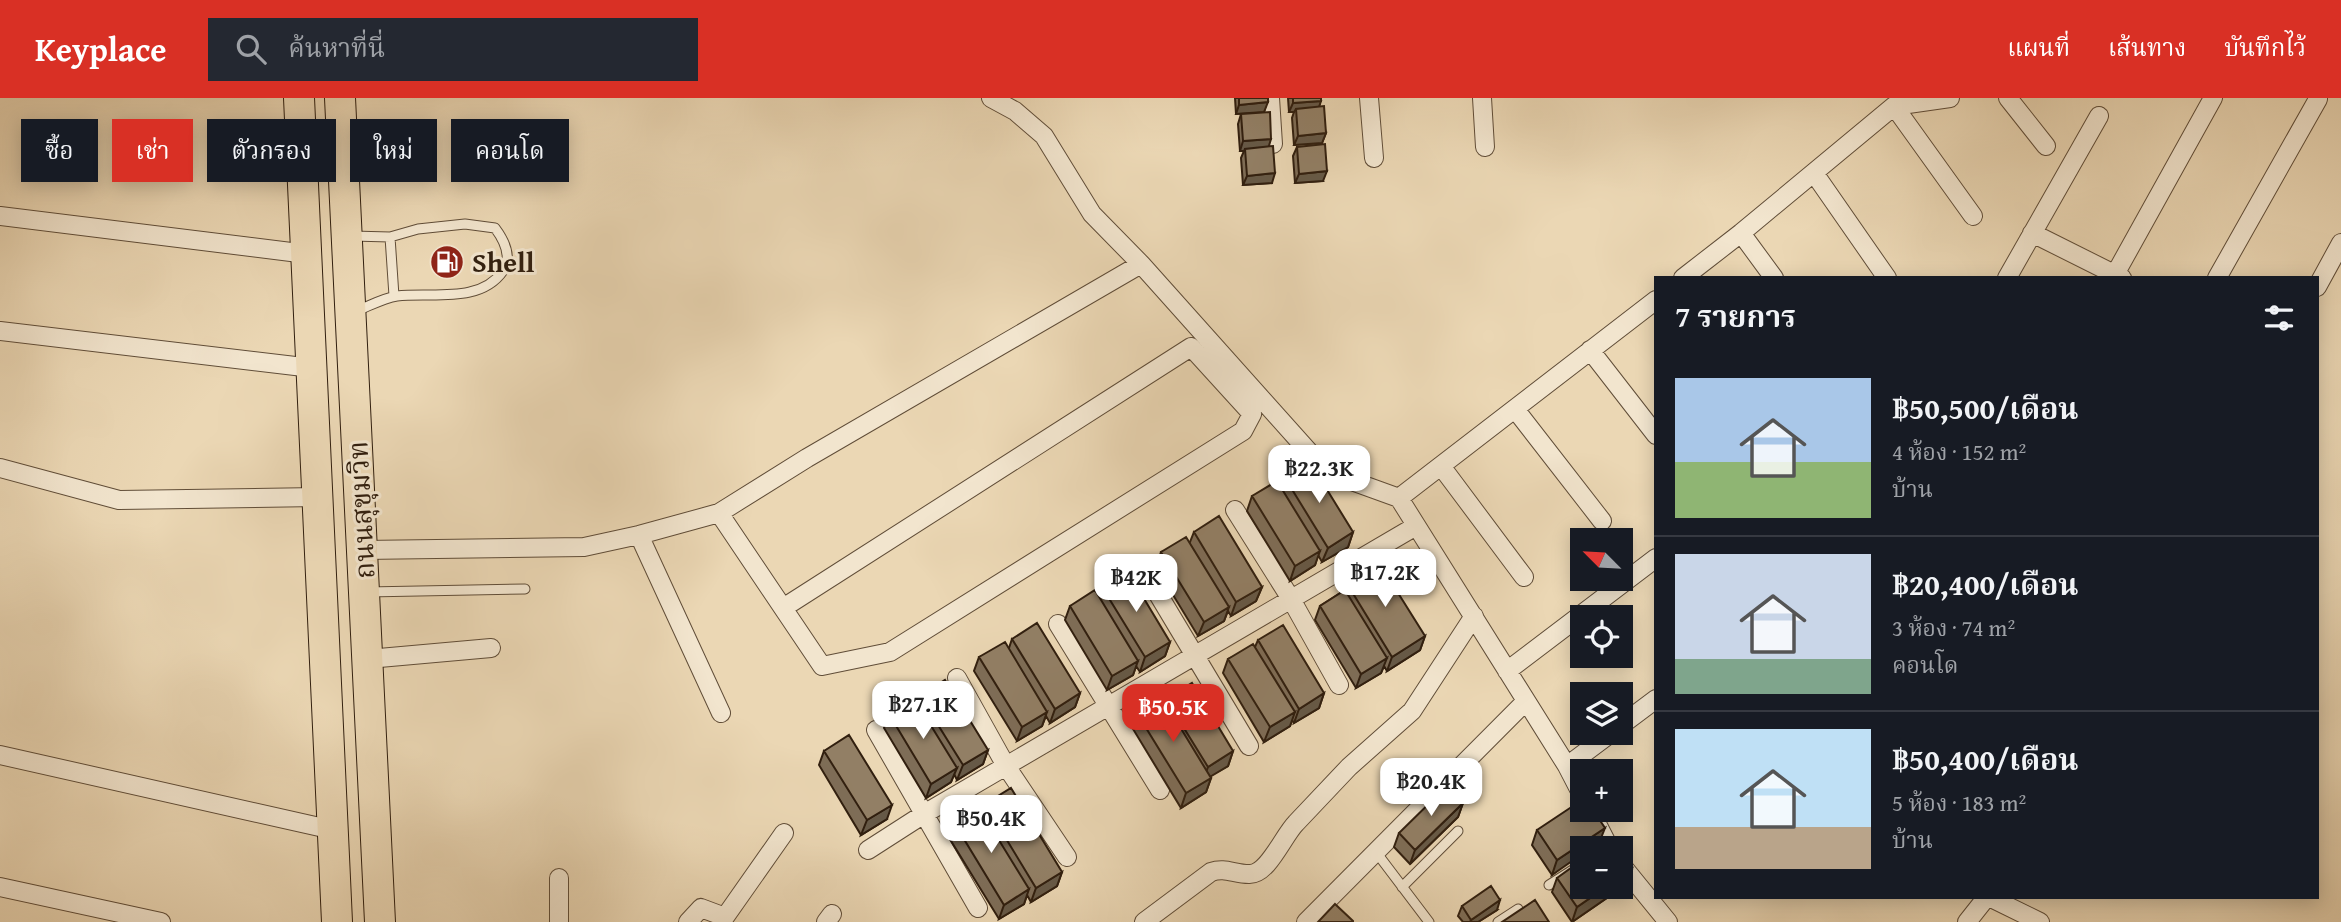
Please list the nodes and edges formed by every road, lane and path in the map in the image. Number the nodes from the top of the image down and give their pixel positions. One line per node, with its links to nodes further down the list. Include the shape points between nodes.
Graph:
1 (299, 98): 25 (highway, ถนนสุขุมวิท)
2 (340, 98): 22 (highway, ถนนสุขุมวิท)
3 (991, 98): 26 (street, via 1044,135 1092,214)
4 (1270, 98): 13 (street)
5 (1369, 98): 16 (street)
6 (1482, 98): 15 (street)
7 (1950, 98): 11 (street)
8 (2008, 98): 14 (street)
9 (2214, 98): 32 (street)
10 (2318, 99): 33 (street)
11 (1894, 106): 17 (street); 19 (street)
12 (2099, 116): 21 (street)
13 (1273, 144)
14 (2046, 146)
15 (1485, 147)
16 (1374, 158)
17 (1814, 173): 20 (street); 29 (street)
18 (0, 216): 25 (street)
19 (1973, 216)
20 (1741, 233): 27 (street); 28 (street)
21 (2032, 233): 30 (street); 31 (street)
22 (347, 236): 23 (lane); 37 (highway, ถนนสุขุมวิท)
23 (390, 237): 35 (lane); 35 (lane, via 465,224 495,228 506,243 506,266 496,281 471,293)
24 (2341, 243): 34 (street)
25 (307, 254): 40 (highway, ถนนสุขุมวิท)
26 (1141, 264): 46 (street, via 1327,472); 48 (street, via 807,457)
27 (1686, 276)
28 (1773, 276)
29 (1887, 276)
30 (2008, 276)
31 (2115, 276)
32 (2118, 276)
33 (2218, 276)
34 (2319, 283)
35 (394, 296): 37 (lane)
36 (1654, 302): 39 (street)
37 (351, 314): 52 (highway, ถนนสุขุมวิท)
38 (0, 331): 40 (street)
39 (1590, 350): 41 (street); 42 (street)
40 (312, 368): 45 (highway, ถนนสุขุมวิท)
41 (1515, 409): 43 (street); 49 (street)
42 (1654, 432)
43 (1441, 466): 46 (street); 55 (street)
44 (0, 468): 45 (street, via 119,500)
45 (318, 497): 82 (highway, ถนนสุขุมวิท)
46 (1399, 498): 50 (street)
47 (1235, 510): 58 (street)
48 (719, 513): 51 (street); 59 (street)
49 (1602, 522)
50 (1416, 526): 58 (street); 60 (street)
51 (639, 535): 52 (street, via 584,547); 71 (street)
52 (363, 550): 57 (highway, ถนนสุขุมวิท)
53 (1654, 560): 65 (street)
54 (1143, 569): 63 (street)
55 (1524, 577)
56 (524, 589): 57 (lane)
57 (365, 592): 64 (highway, ถนนสุขุมวิท)
58 (1291, 599): 63 (street); 67 (street)
59 (783, 608): 59 (street, via 822,666 890,652 1242,432 1252,414 1191,347)
60 (1474, 616): 65 (street); 103 (street, via 1412,712 1349,767 1287,832 1267,865 1258,873 1211,872)
61 (1058, 624): 70 (street)
62 (491, 648): 64 (street)
63 (1194, 656): 70 (street); 75 (street)
64 (368, 659): 100 (highway, ถนนสุขุมวิท)
65 (1507, 670): 69 (street)
66 (957, 678): 77 (street)
67 (1339, 685)
68 (1654, 700): 72 (street)
69 (1526, 701): 78 (street); 86 (street)
70 (1108, 706): 77 (street); 80 (street)
71 (721, 713)
72 (1633, 716)
73 (876, 730): 81 (street)
74 (1595, 745): 78 (street)
75 (1249, 746)
76 (0, 755): 82 (street)
77 (1006, 766): 81 (street); 87 (street)
78 (1567, 766): 79 (street)
79 (1570, 772)
80 (1160, 790)
81 (924, 814): 85 (street); 96 (street)
82 (334, 830): 99 (highway, ถนนสุขุมวิท)
83 (1458, 831): 93 (lane)
84 (784, 833): 102 (street, via 725,917 701,908)
85 (868, 850)
86 (1376, 852): 93 (lane); 104 (street)
87 (1067, 857)
88 (1570, 871): 91 (lane)
89 (559, 878): 101 (street)
90 (1633, 879): 107 (street)
91 (1549, 884)
92 (0, 887): 98 (street)
93 (1402, 887): 105 (lane)
94 (1988, 899): 108 (street)
95 (1991, 899): 109 (street)
96 (978, 908)
97 (1518, 909): 106 (lane)
98 (161, 922)
99 (337, 922)
100 (380, 922)
101 (559, 922)
102 (688, 922)
103 (1144, 922)
104 (1306, 922)
105 (1429, 922)
106 (1498, 922)
107 (1668, 922)
108 (1967, 922)
109 (2040, 922)

